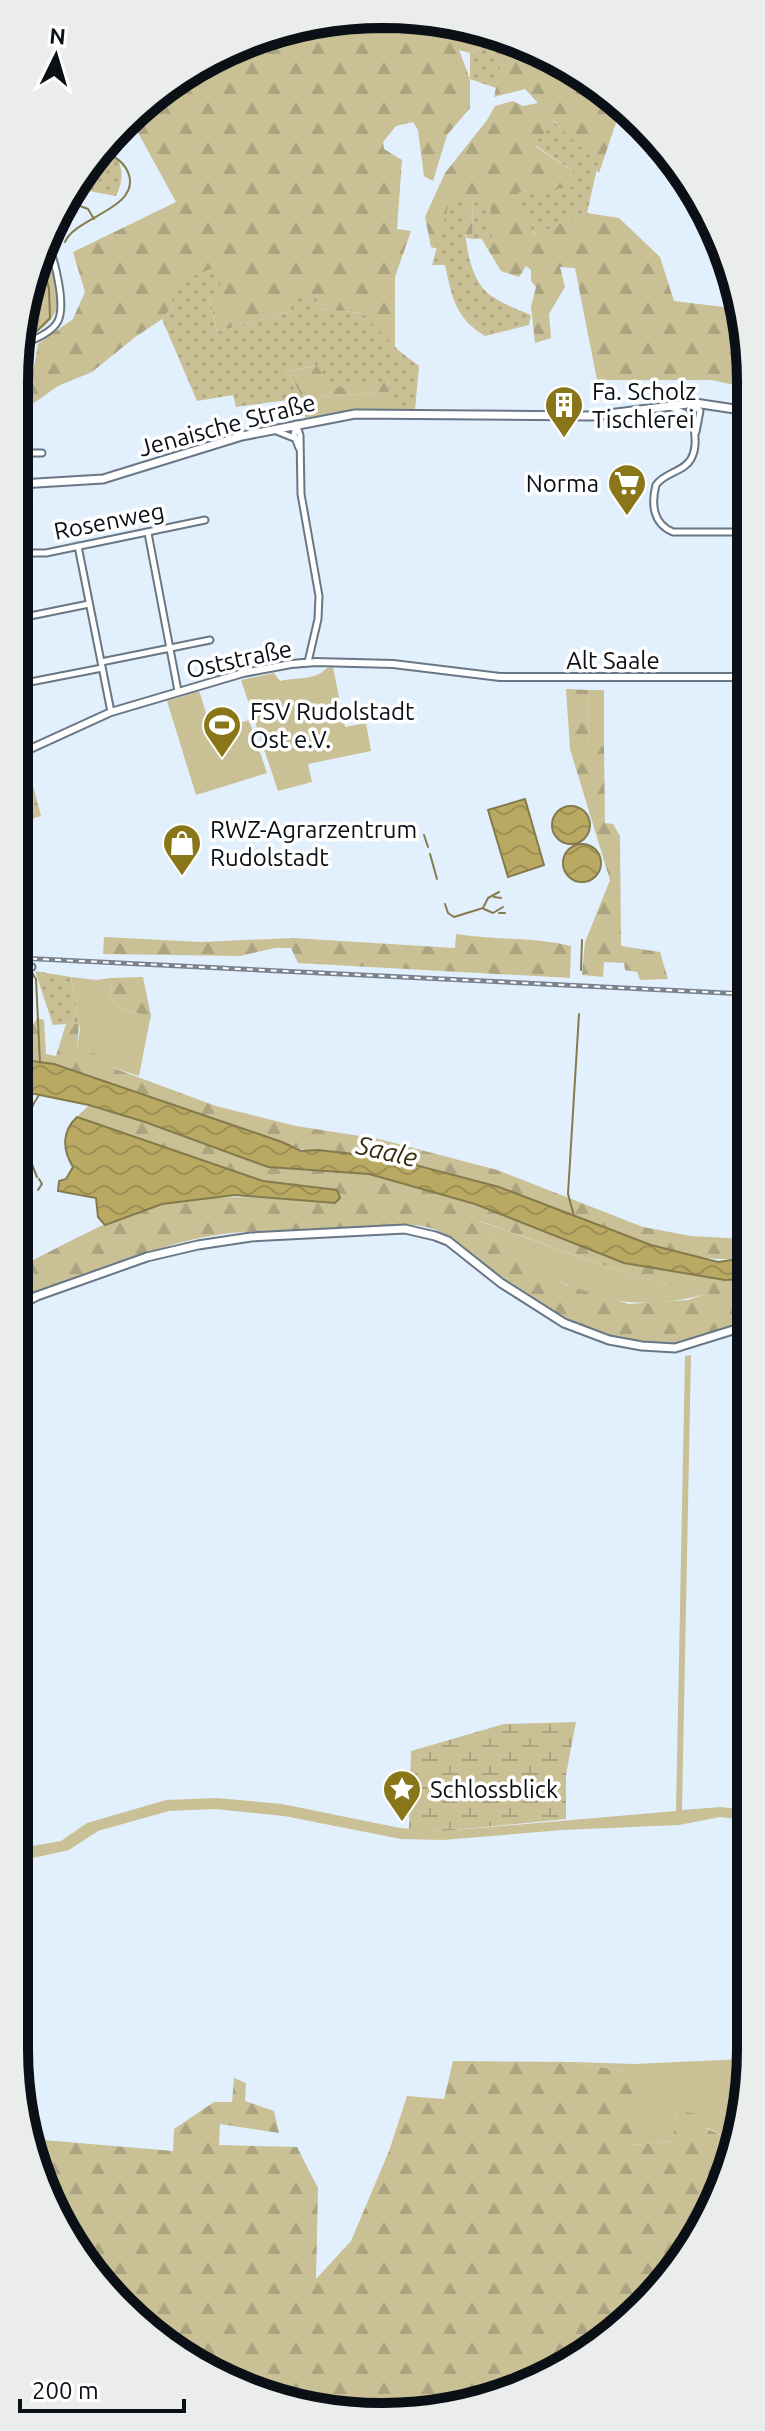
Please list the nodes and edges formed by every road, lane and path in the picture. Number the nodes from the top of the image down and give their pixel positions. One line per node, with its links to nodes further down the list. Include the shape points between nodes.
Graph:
1 (52, 256): 2 (street, via 60,317)
2 (31, 340)
3 (695, 403): 4 (main road, Jenaische Straße); 5 (main road, Jenaische Straße); 6 (street); 9 (street, via 700,411)
4 (667, 406): 6 (street); 7 (main road, Jenaische Straße, via 593,416 355,414)
5 (737, 409)
6 (692, 422): 9 (street)
7 (296, 424): 8 (main road, Jenaische Straße); 10 (street); 11 (street)
8 (270, 429): 10 (street); 14 (main road, Jenaische Straße, via 103,479)
9 (695, 432): 16 (street, via 690,460 656,485 658,521 673,532)
10 (294, 438): 11 (street)
11 (300, 449): 24 (street, via 301,494 319,596)
12 (28, 453): 13 (street)
13 (42, 453)
14 (28, 484)
15 (205, 520): 17 (street, Rosenweg)
16 (737, 532)
17 (148, 533): 18 (street, Rosenweg); 23 (street)
18 (78, 546): 19 (street, Rosenweg); 20 (street)
19 (28, 553)
20 (89, 604): 21 (street); 25 (street)
21 (28, 616)
22 (210, 640): 23 (street)
23 (169, 649): 25 (street); 29 (street)
24 (308, 662): 26 (street, Oststraße, via 393,664); 29 (street, Oststraße)
25 (102, 665): 28 (street); 30 (street)
26 (478, 677): 27 (street, Alt Saale)
27 (737, 677)
28 (28, 682)
29 (178, 691): 30 (street, Oststraße)
30 (111, 712): 31 (street, Oststraße)
31 (28, 750)
32 (28, 1300): 33 (main road, via 177,1249 251,1237 405,1229 448,1241 564,1323 609,1340 675,1348)
33 (737, 1329)

